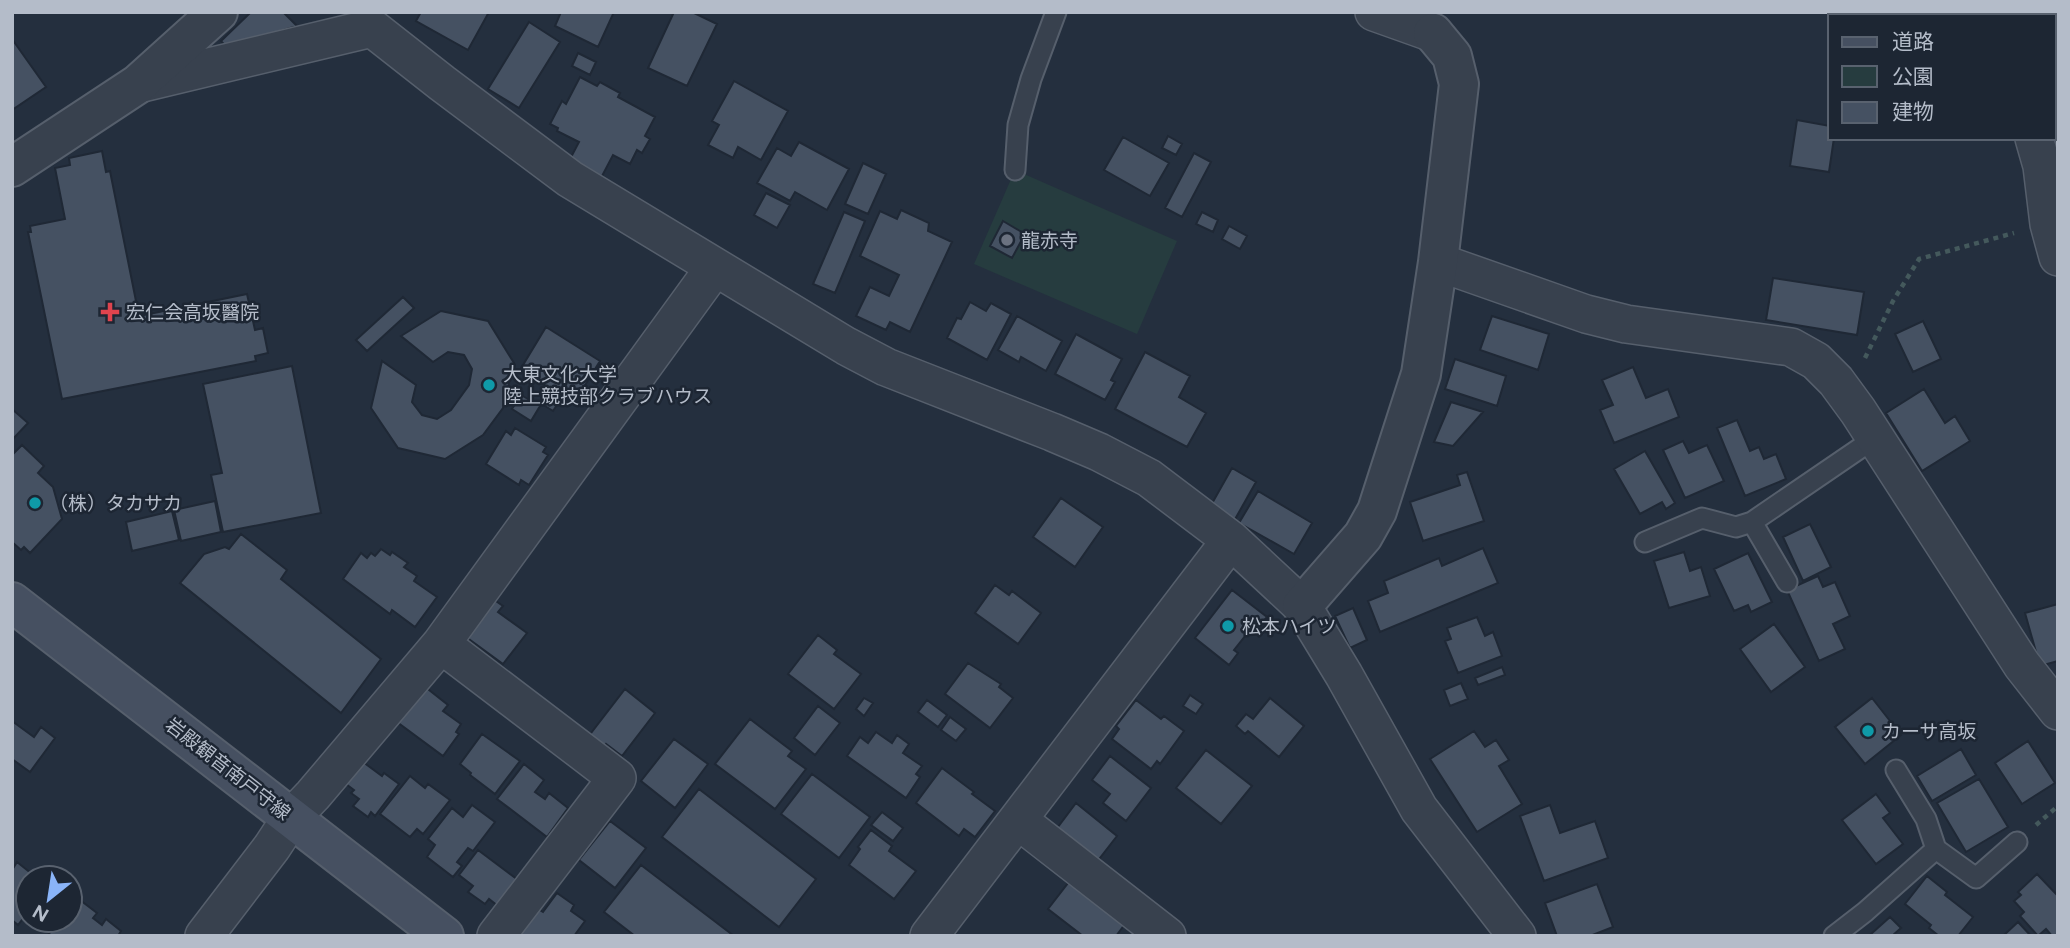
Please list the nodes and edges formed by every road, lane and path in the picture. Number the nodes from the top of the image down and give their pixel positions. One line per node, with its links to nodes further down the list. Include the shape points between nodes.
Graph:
1 (218, 12): 6 (street)
2 (1056, 12): 9 (lane, via 1018,125)
3 (1374, 12): 5 (street)
4 (377, 20): 6 (street); 12 (street, via 442,83 570,179)
5 (1439, 23): 11 (street, via 1458,85)
6 (138, 84): 8 (street)
7 (2035, 140): 10 (street)
8 (12, 167)
9 (1015, 170)
10 (2053, 240): 13 (path, via 1920,259 1865,356)
11 (1438, 262): 13 (street, via 1626,324 1791,347 1816,361); 19 (street, via 1421,374 1377,511 1363,536)
12 (715, 267): 15 (street, via 886,367 1052,432 1149,478); 20 (street)
13 (1867, 425): 14 (lane); 21 (street, via 2022,665)
14 (1752, 522): 16 (lane, via 1737,527 1702,519); 17 (lane)
15 (1231, 540): 19 (street); 24 (street)
16 (1645, 542)
17 (1787, 582)
18 (12, 602): 23 (main road, 岩殿観音南戸守線)
19 (1303, 606): 32 (street, via 1419,809)
20 (441, 644): 23 (street); 29 (street, via 617,778)
21 (2058, 711)
22 (1896, 770): 26 (lane, via 1926,819)
23 (291, 818): 27 (street); 28 (main road, 岩殿観音南戸守線)
24 (1017, 820): 30 (street); 31 (street)
25 (2017, 842): 26 (lane, via 1976,878)
26 (1936, 849): 33 (lane)
27 (204, 936)
28 (444, 936)
29 (496, 936)
30 (929, 936)
31 (1167, 936)
32 (1517, 936)
33 (1834, 936)

